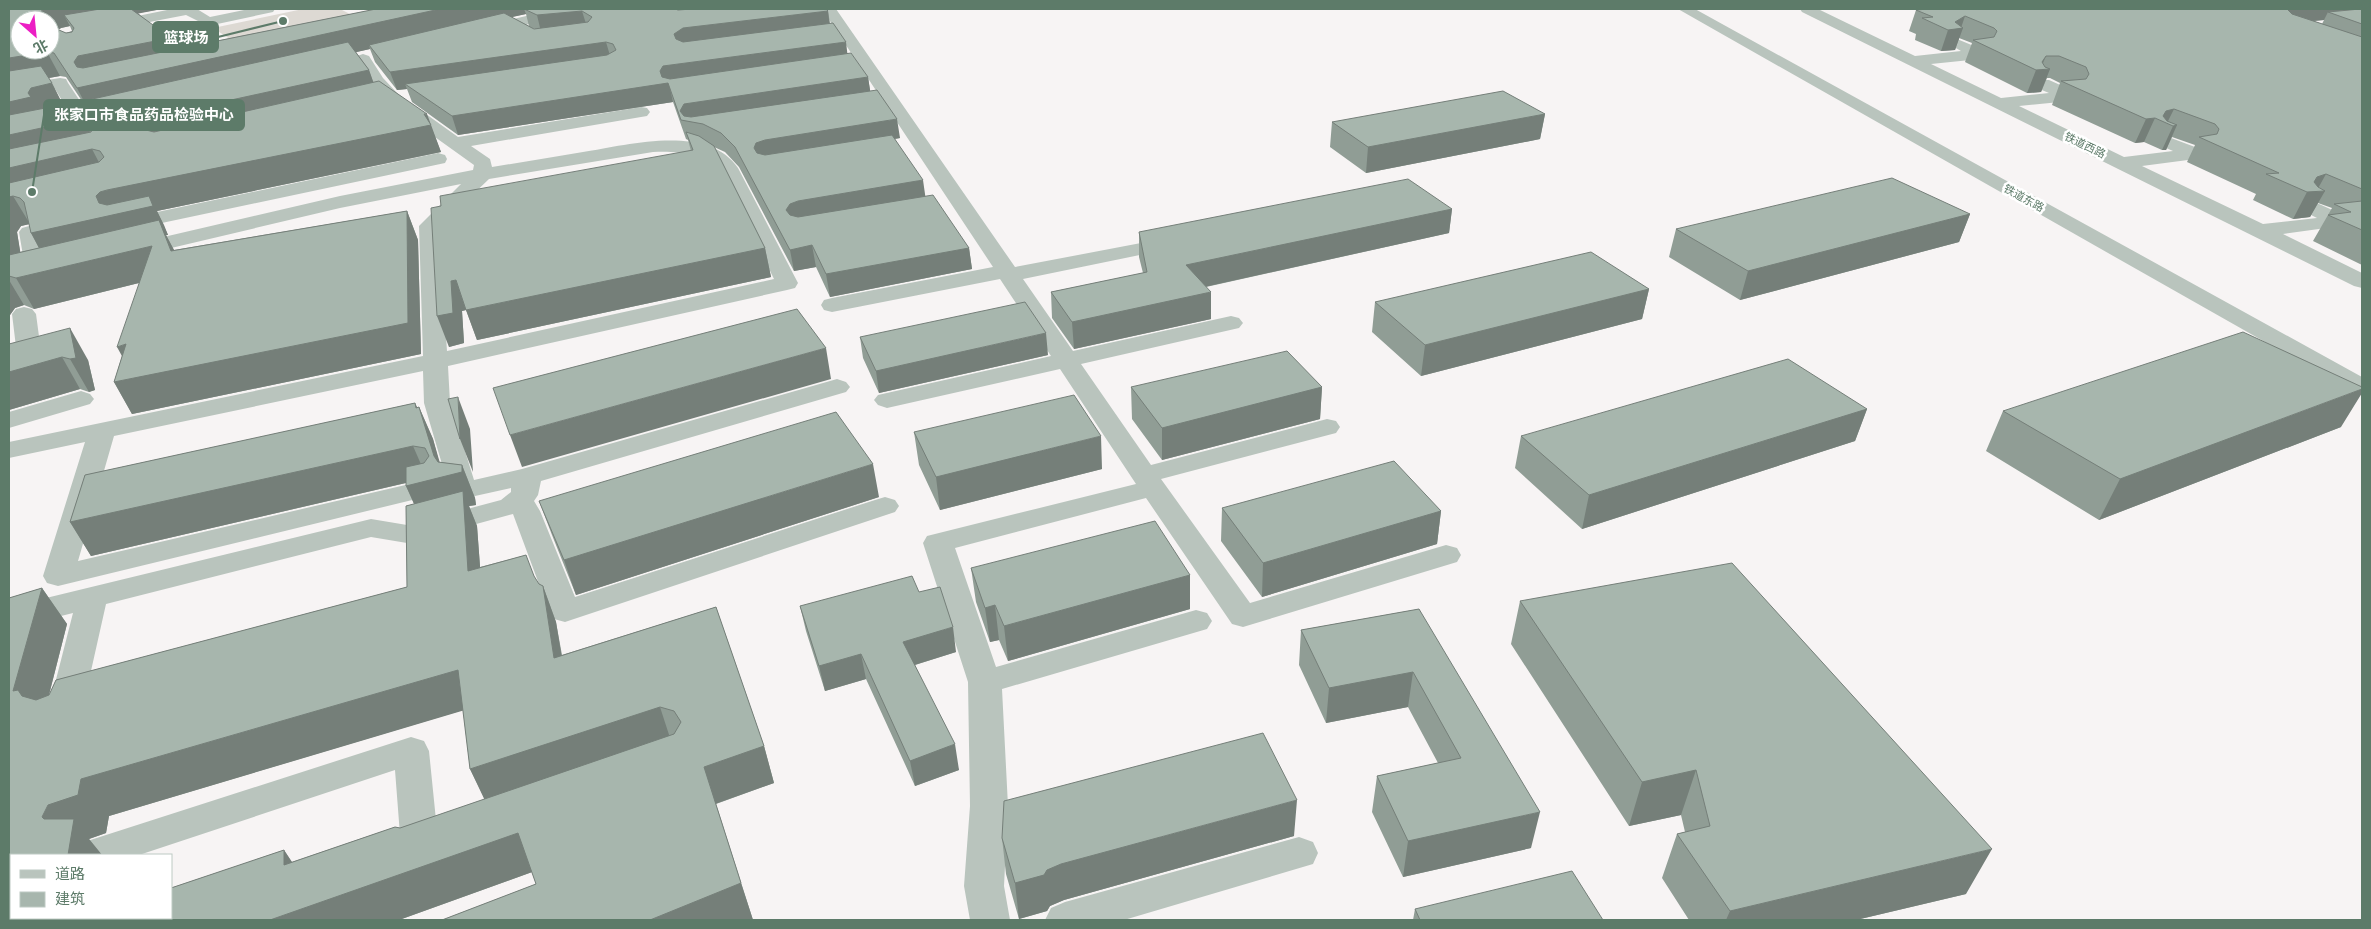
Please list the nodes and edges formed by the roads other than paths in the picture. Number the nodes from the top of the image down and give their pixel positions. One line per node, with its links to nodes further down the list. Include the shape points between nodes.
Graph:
1 (187, 9): 2 (street, via 208,22); 8 (street)
2 (268, 9)
3 (573, 9): 6 (street)
4 (1685, 9): 44 (street, 铁道东路)
5 (1807, 9): 13 (street, 铁道西路)
6 (512, 24): 9 (street); 10 (street)
7 (833, 25): 35 (street, via 856,65 951,205)
8 (90, 29)
9 (465, 35)
10 (532, 35)
11 (1957, 44): 13 (street, via 1980,54)
12 (364, 59): 22 (street, via 376,81 392,99)
13 (1913, 61): 16 (street, 铁道西路)
14 (2043, 84): 16 (street, via 2070,96)
15 (9, 91): 19 (street, via 60,83 79,113)
16 (2000, 103): 24 (street, 铁道西路)
17 (641, 112): 22 (street)
18 (90, 121): 20 (street)
19 (9, 127)
20 (9, 137)
21 (2164, 140): 24 (street, via 2196,154)
22 (455, 143): 25 (street, via 483,163)
23 (438, 159): 26 (street)
24 (2121, 163): 30 (street, 铁道西路)
25 (483, 174): 27 (street); 41 (street, via 429,226); 41 (street, via 653,146 676,145 707,152 730,168 787,283)
26 (358, 176): 27 (street); 29 (street)
27 (366, 197): 33 (street)
28 (2312, 208): 30 (street, via 2341,221)
29 (122, 226)
30 (2260, 231): 36 (street, 铁道西路)
31 (29, 232): 34 (street)
32 (1162, 246): 35 (street)
33 (113, 256)
34 (37, 273)
35 (1007, 273): 37 (street); 40 (street)
36 (2362, 281)
37 (832, 305)
38 (24, 314): 42 (street, via 30,359)
39 (1231, 323): 40 (street)
40 (1066, 360): 46 (street); 51 (street)
41 (435, 361): 49 (street); 53 (street, via 437,404 463,488)
42 (9, 365)
43 (837, 387): 53 (street)
44 (2362, 387)
45 (81, 400): 47 (street)
46 (886, 400)
47 (9, 420)
48 (1327, 427): 51 (street)
49 (102, 430): 50 (street); 52 (street, via 58,576)
50 (9, 450)
51 (1148, 482): 55 (street, via 1243,616); 59 (street, via 938,543)
52 (427, 488)
53 (523, 489): 54 (street, via 526,510 565,611); 56 (street, via 511,506 407,534 371,528)
54 (884, 506)
55 (1446, 555)
56 (92, 598): 57 (street); 60 (street)
57 (9, 618)
58 (1196, 621): 59 (street)
59 (986, 682): 64 (street, via 989,806 984,886)
60 (62, 722)
61 (458, 835): 63 (street, via 420,848 411,751)
62 (1299, 853): 65 (street)
63 (95, 854)
64 (990, 920)
65 (1065, 920)

